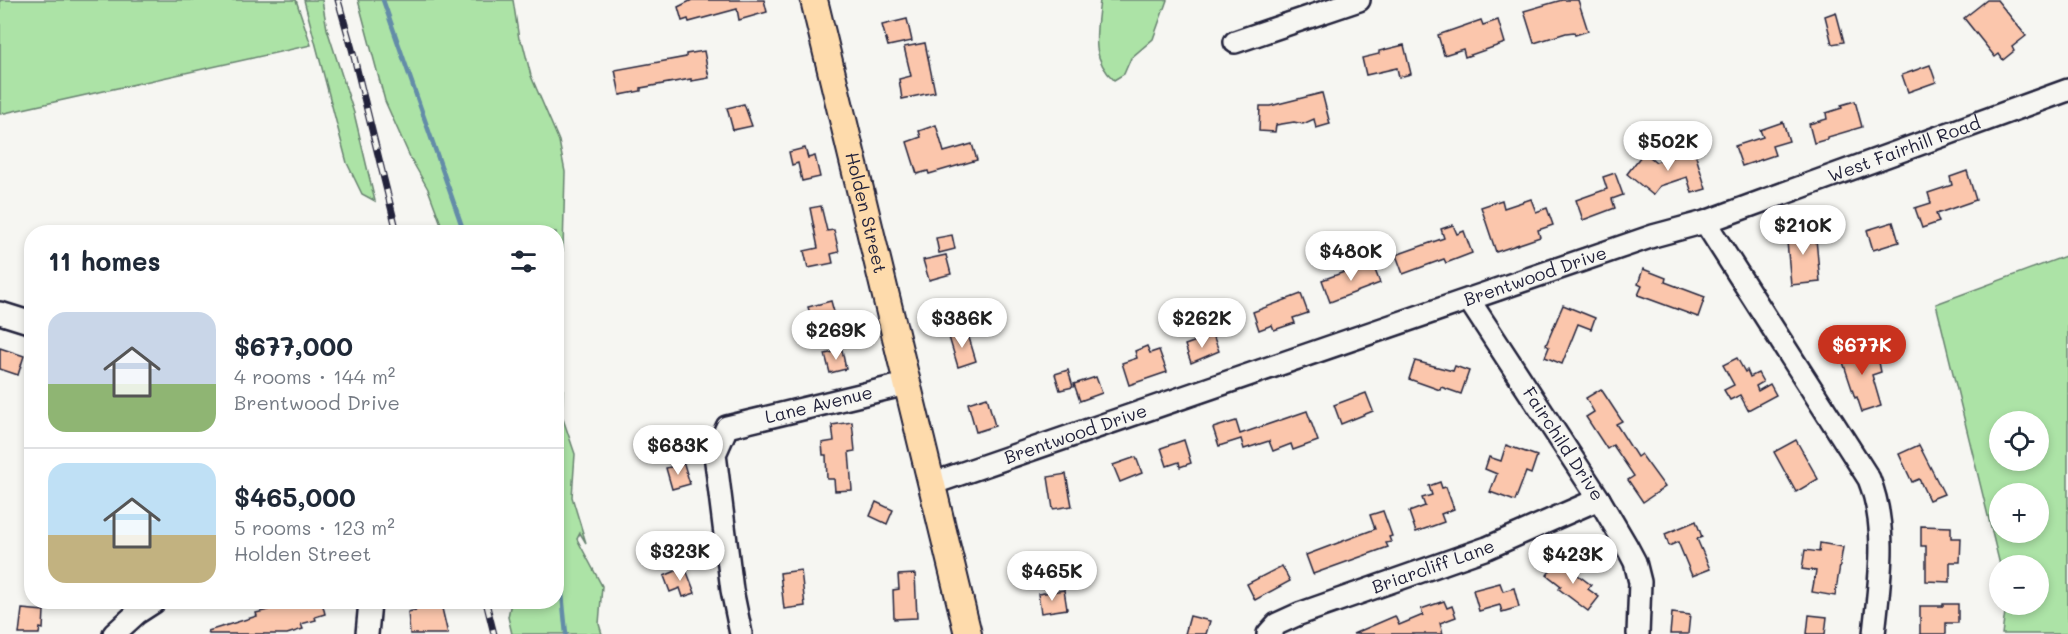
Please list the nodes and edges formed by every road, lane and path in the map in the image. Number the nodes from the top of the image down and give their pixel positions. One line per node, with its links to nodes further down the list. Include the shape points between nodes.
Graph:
1 (814, 0): 9 (main road, Holden Street)
2 (1359, 0): 3 (street)
3 (1235, 42)
4 (2068, 90): 5 (street, West Fairhill Road)
5 (1705, 222): 6 (street, Brentwood Drive, via 1653,236); 20 (street, via 1869,479 1882,542)
6 (1469, 300): 10 (street, Brentwood Drive); 11 (street, Fairchild Drive)
7 (0, 313): 8 (street)
8 (24, 320)
9 (906, 384): 10 (main road, Holden Street); 16 (street, Lane Avenue, via 727,427 715,454)
10 (931, 484): 17 (main road, Holden Street)
11 (1599, 499): 18 (street, Briarcliff Lane, via 1488,548 1293,617 1277,624); 19 (street, Fairchild Drive, via 1635,562 1640,582)
12 (143, 609): 14 (street)
13 (369, 609): 15 (street)
14 (114, 634)
15 (367, 634)
16 (741, 634)
17 (968, 634)
18 (1268, 634)
19 (1638, 634)
20 (1874, 634)

